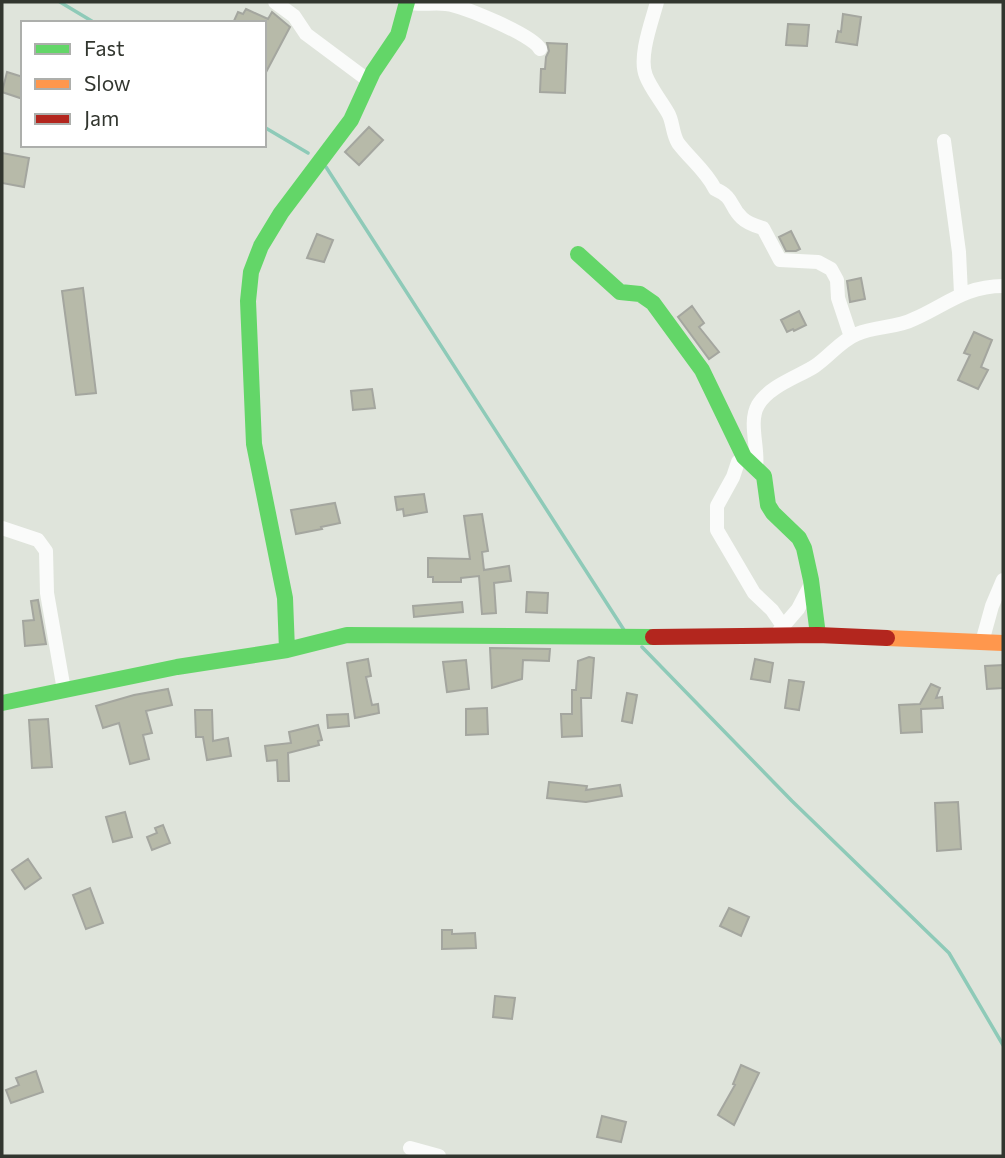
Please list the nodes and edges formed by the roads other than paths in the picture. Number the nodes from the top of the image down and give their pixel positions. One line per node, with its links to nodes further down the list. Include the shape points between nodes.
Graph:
1 (275, 2): 5 (street, via 294,16 306,34)
2 (407, 2): 4 (street, via 464,8 526,37); 6 (street, via 398,35)
3 (657, 2): 12 (street, via 644,69 679,143 715,189 727,194 739,216 763,228 780,260 818,262 831,268)
4 (540, 49)
5 (334, 54): 6 (street); 7 (street)
6 (380, 62): 7 (street)
7 (369, 81): 21 (street, via 351,120 281,213 251,272 248,301 254,444 285,598)
8 (944, 141): 11 (street)
9 (578, 254): 13 (street, via 620,292 640,294 653,303 702,370)
10 (1003, 286): 11 (street)
11 (961, 294): 12 (street, via 913,320)
12 (851, 337): 13 (street, via 760,402 754,415 757,447)
13 (750, 462): 16 (street, via 764,476 763,496 772,514 803,545); 17 (street, via 738,461 718,506 717,530 754,593 772,610)
14 (2, 528): 22 (street, via 37,540 46,551 47,593)
15 (1003, 580): 19 (street)
16 (811, 584): 17 (street); 18 (street)
17 (780, 630): 18 (street); 21 (street, via 599,637 347,635)
18 (818, 635): 19 (street)
19 (982, 642): 20 (street)
20 (1003, 643)
21 (287, 650): 22 (street)
22 (64, 690): 23 (street)
23 (2, 703)
24 (410, 1148): 25 (street)
25 (439, 1156)

